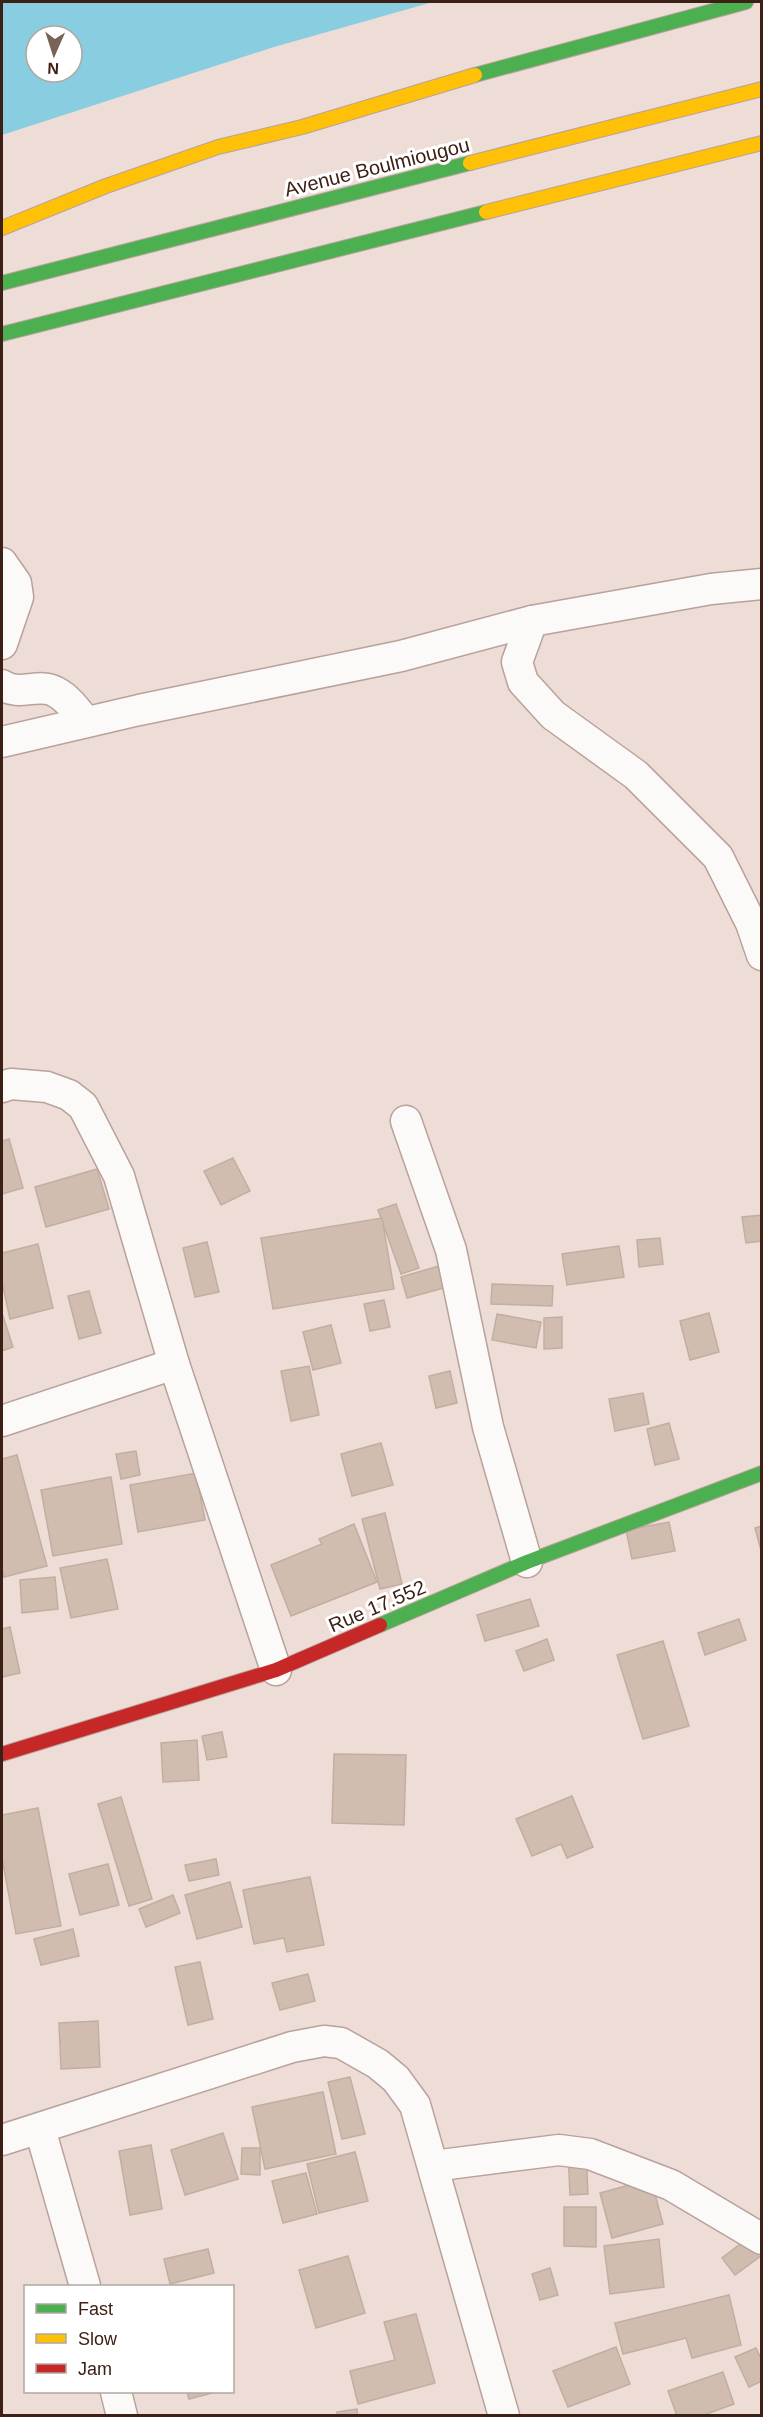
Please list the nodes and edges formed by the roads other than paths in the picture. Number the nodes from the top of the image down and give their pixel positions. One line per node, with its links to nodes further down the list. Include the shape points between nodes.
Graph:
1 (746, 2): 4 (main road, via 218,147)
2 (762, 89): 5 (main road, Avenue Boulmiougou)
3 (762, 143): 6 (main road)
4 (2, 228)
5 (2, 283)
6 (2, 334)
7 (2, 563): 10 (street, via 16,583 18,597)
8 (762, 584): 9 (street, via 711,589)
9 (532, 621): 12 (street, via 401,656); 14 (street, via 517,662 523,682 553,714 636,775 718,857 751,923)
10 (2, 644)
11 (2, 685): 12 (street, via 9,690 55,691)
12 (86, 722): 13 (street)
13 (2, 742)
14 (762, 955)
15 (2, 1087): 17 (street, via 47,1087 69,1095 83,1106 119,1176)
16 (406, 1121): 20 (street, via 451,1250 488,1427)
17 (174, 1364): 18 (street); 21 (street)
18 (2, 1421)
19 (762, 1473): 20 (main road, Rue 17.552)
20 (527, 1562): 21 (main road, Rue 17.552)
21 (276, 1671): 22 (main road, Rue 17.552)
22 (2, 1754)
23 (40, 2129): 24 (street); 25 (street, via 292,2047 324,2041 340,2043 396,2079 416,2105); 27 (street)
24 (2, 2140)
25 (433, 2166): 26 (street, via 559,2150 590,2154 671,2185); 30 (street)
26 (762, 2239)
27 (86, 2285)
28 (116, 2393): 29 (street)
29 (122, 2415)
30 (504, 2415)

